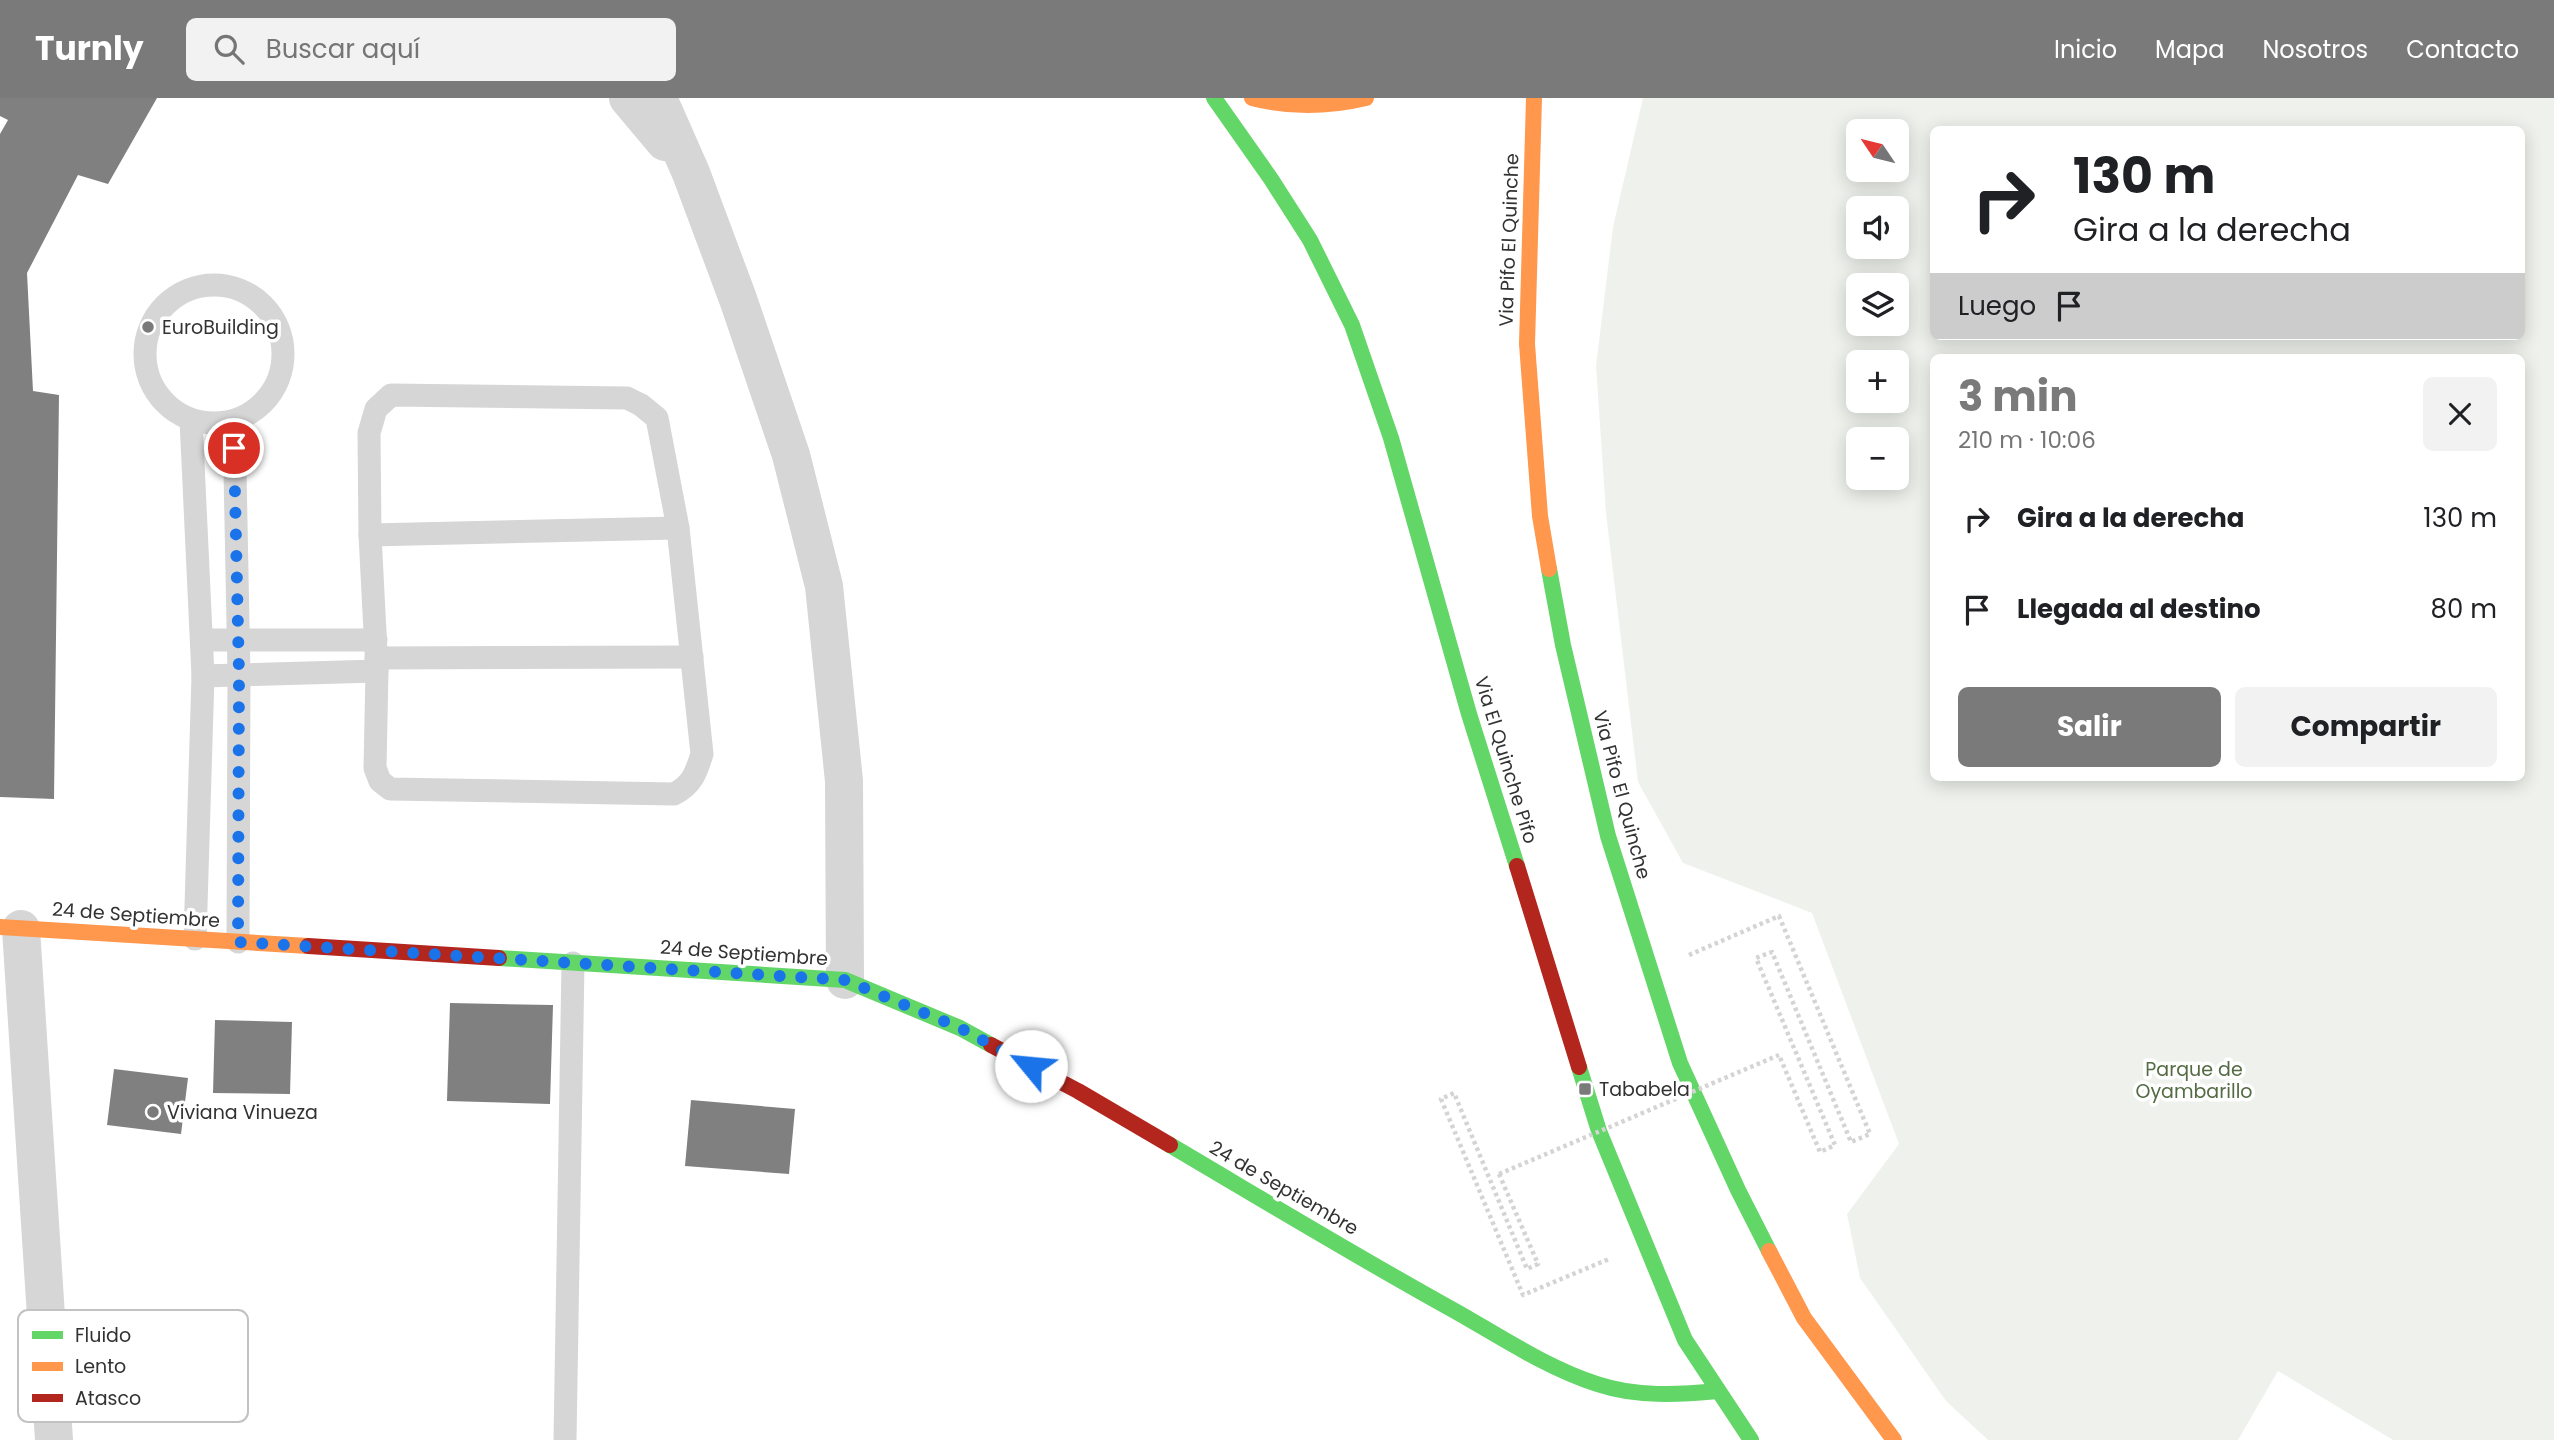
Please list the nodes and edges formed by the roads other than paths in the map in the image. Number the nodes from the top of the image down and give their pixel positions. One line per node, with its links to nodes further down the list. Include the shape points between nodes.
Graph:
1 (628, 98): 7 (street)
2 (658, 98): 7 (street)
3 (1214, 98): 24 (main road, Via El Quinche Pifo, via 1310,240 1352,325 1391,438 1469,714 1595,1121 1685,1340)
4 (1252, 98): 5 (main road, via 1344,104)
5 (1366, 98)
6 (1534, 98): 29 (main road, Via Pifo El Quinche, via 1527,344 1541,516 1563,645 1608,836 1680,1063 1749,1213 1804,1318)
7 (691, 173): 22 (street, via 791,455 824,586 844,780)
8 (191, 420): 9 (lane); 9 (lane, via 172,410 148,374 149,332 159,313 175,298 216,285 256,299 281,334 280,377 254,411); 12 (lane)
9 (234, 421): 13 (lane)
10 (678, 528): 11 (lane); 11 (lane, via 657,418 627,398 391,395 376,409 369,433); 15 (lane)
11 (370, 535): 14 (lane)
12 (202, 640): 13 (lane); 17 (lane)
13 (237, 640): 14 (lane); 16 (lane)
14 (376, 656): 15 (lane); 15 (lane, via 374,768 390,789 674,794 687,788 702,754); 16 (lane)
15 (692, 657)
16 (239, 674): 17 (lane); 20 (lane)
17 (203, 676): 19 (lane)
18 (10, 928): 19 (main road, 24 de Septiembre); 23 (street)
19 (195, 939): 20 (main road, 24 de Septiembre)
20 (238, 942): 21 (main road, 24 de Septiembre)
21 (573, 963): 22 (main road, 24 de Septiembre); 27 (lane)
22 (845, 980): 24 (main road, 24 de Septiembre, via 960,1028 1078,1091 1560,1370 1639,1393)
23 (43, 1310)
24 (1718, 1391): 28 (main road, Via El Quinche Pifo)
25 (52, 1422): 26 (street)
26 (54, 1440)
27 (565, 1440)
28 (1751, 1440)
29 (1894, 1440)

